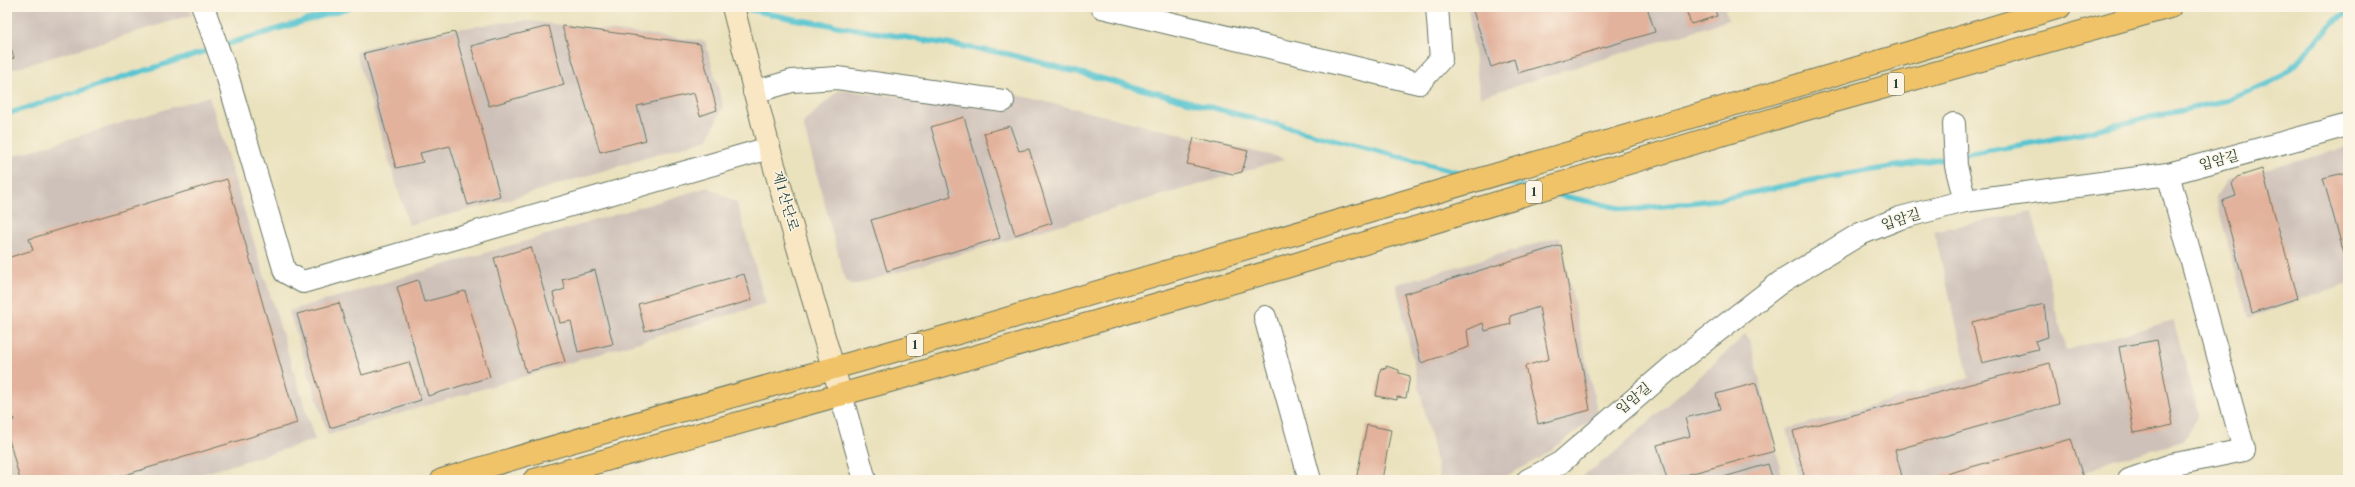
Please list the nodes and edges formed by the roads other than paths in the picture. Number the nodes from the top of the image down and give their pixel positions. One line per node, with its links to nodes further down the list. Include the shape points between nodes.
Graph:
1 (733, 7): 7 (street, 제1산단로)
2 (1102, 7): 3 (street, via 1419,83 1441,59)
3 (1437, 7)
4 (2060, 7): 15 (main road, 1, via 1562,157)
5 (2170, 7): 16 (main road, 1, via 1810,108 1286,267)
6 (206, 16): 11 (street, via 227,75 285,272 303,282)
7 (754, 92): 8 (street, via 792,81 837,78); 11 (street, 제1산단로)
8 (1003, 101)
9 (1954, 124): 13 (street, via 1955,158)
10 (2348, 125): 12 (street, 입암길)
11 (769, 148): 15 (street, 제1산단로)
12 (2168, 174): 13 (street, 입암길); 22 (street, via 2244,450 2171,465)
13 (1965, 201): 21 (street, 입암길, via 1900,218 1866,231 1781,282 1686,356 1560,463)
14 (1265, 317): 20 (street)
15 (834, 368): 16 (street, 제1산단로); 17 (main road, 1, via 578,438)
16 (841, 395): 18 (main road, 1); 19 (street)
17 (442, 480)
18 (534, 480)
19 (865, 480)
20 (1310, 480)
21 (1528, 480)
22 (2129, 480)

